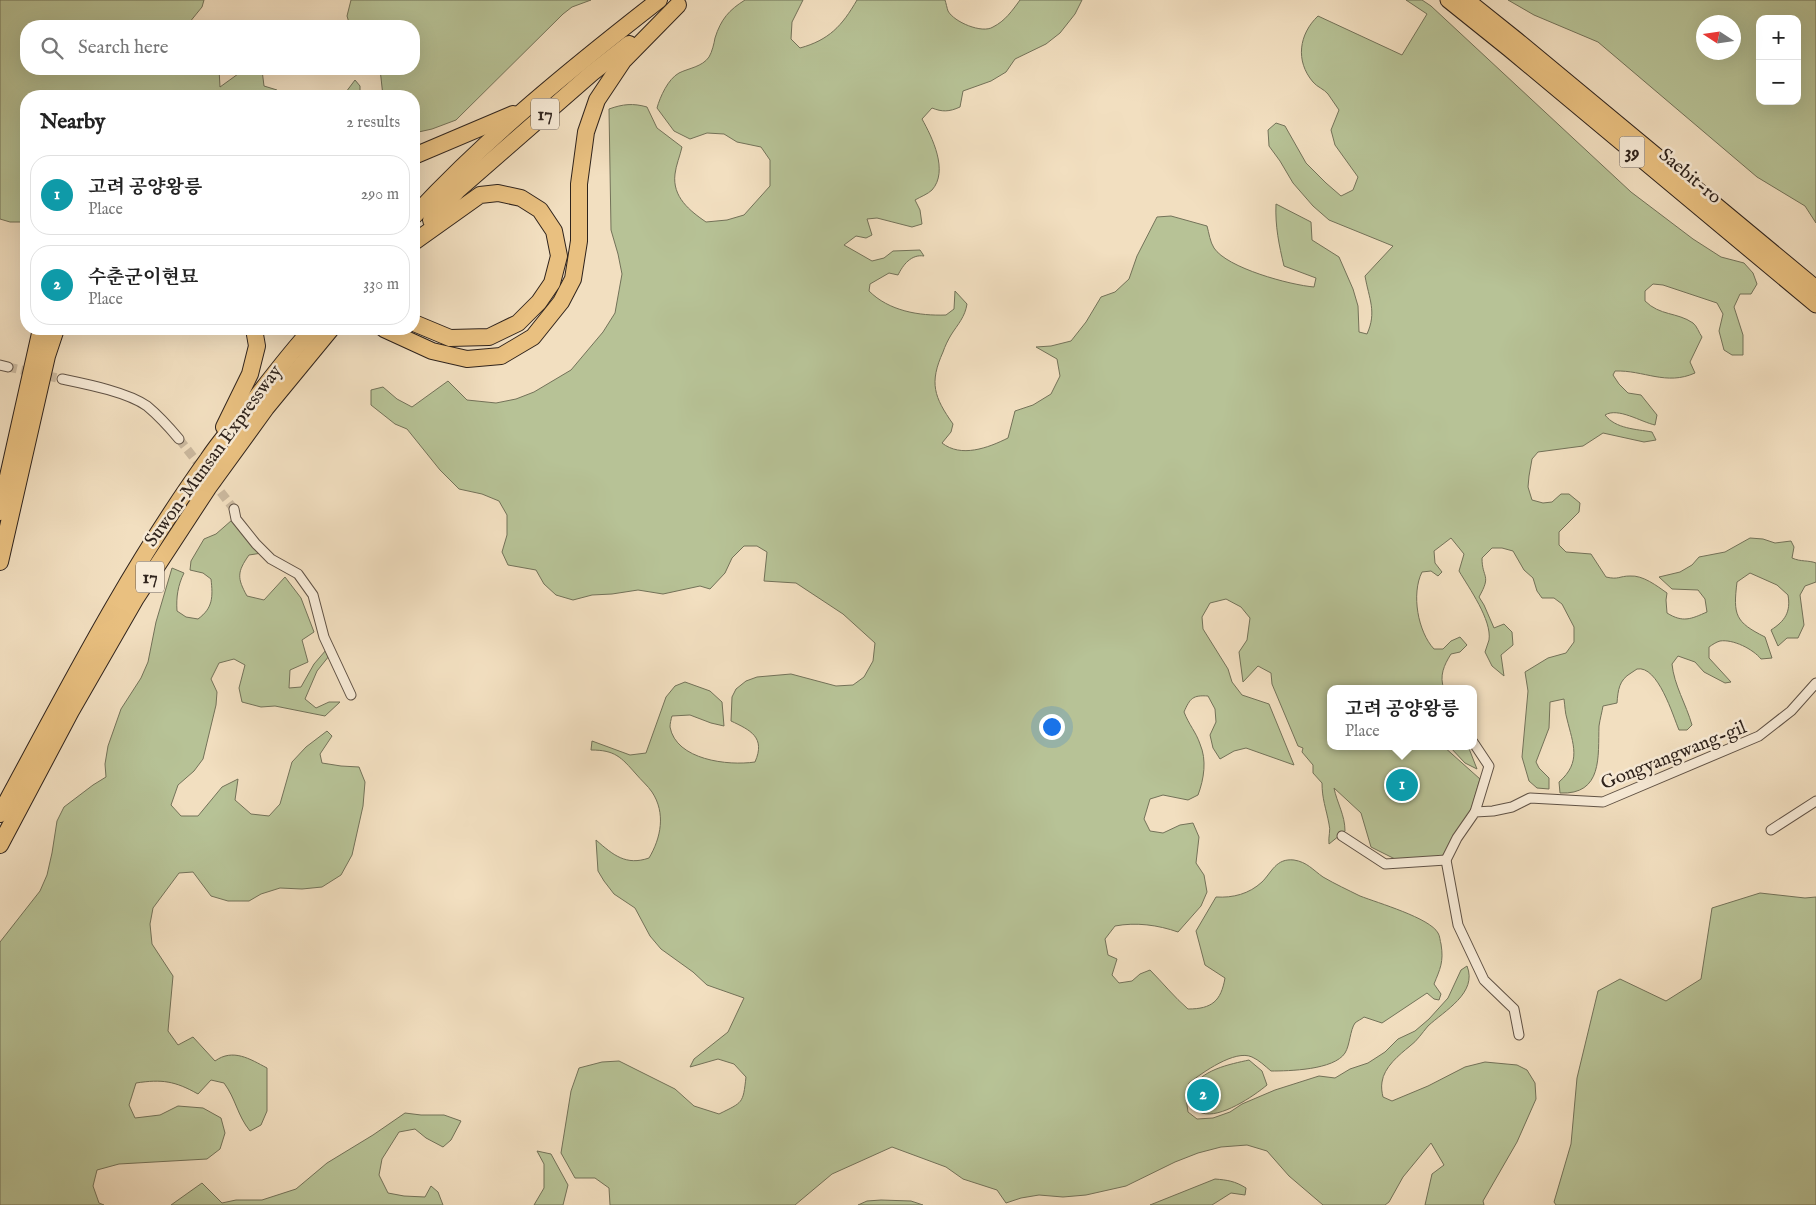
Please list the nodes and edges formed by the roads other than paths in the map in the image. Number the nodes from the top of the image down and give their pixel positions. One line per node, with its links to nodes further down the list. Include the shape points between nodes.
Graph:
1 (659, 0): 5 (highway, 17)
2 (1448, 0): 11 (highway, Saebit-ro / 39)
3 (1466, 0): 10 (highway, Saebit-ro / 39)
4 (682, 2): 8 (highway, 17, via 592,73 466,184); 18 (highway, via 623,62 597,100 586,132 579,184 579,241 573,279 561,302 533,337 501,356 467,359 432,351)
5 (526, 108): 6 (highway); 7 (highway, 17)
6 (420, 153)
7 (420, 210)
8 (420, 232)
9 (420, 238): 12 (highway, via 480,195 498,193 521,198 540,210 554,230 559,256 552,284 518,323 489,337 450,338)
10 (1816, 288)
11 (1816, 305)
12 (420, 326)
13 (40, 335): 23 (highway)
14 (54, 335): 24 (highway)
15 (255, 335): 21 (highway, via 256,346 250,374)
16 (306, 335): 21 (highway, Suwon-Munsan Expressway / 17)
17 (326, 335): 33 (highway, Suwon-Munsan Expressway / 17, via 266,408 136,598)
18 (397, 335)
19 (62, 378): 20 (street, via 142,403)
20 (179, 439)
21 (208, 458): 30 (highway, Suwon-Munsan Expressway / 17, via 124,590)
22 (234, 509): 26 (street, via 236,519 256,544 272,559 298,574 313,595 324,637)
23 (0, 512)
24 (0, 562)
25 (1816, 683): 29 (street, Gongyangwang-gil, via 1791,712 1759,736 1603,802 1530,798 1512,807)
26 (351, 695)
27 (1477, 748): 29 (street, via 1489,766)
28 (1816, 801): 31 (street)
29 (1475, 812): 34 (street, via 1456,838)
30 (0, 814)
31 (1771, 830)
32 (1342, 836): 34 (street, via 1385,864)
33 (0, 845)
34 (1446, 860): 35 (street, via 1458,925 1484,980 1514,1009)
35 (1519, 1035)

